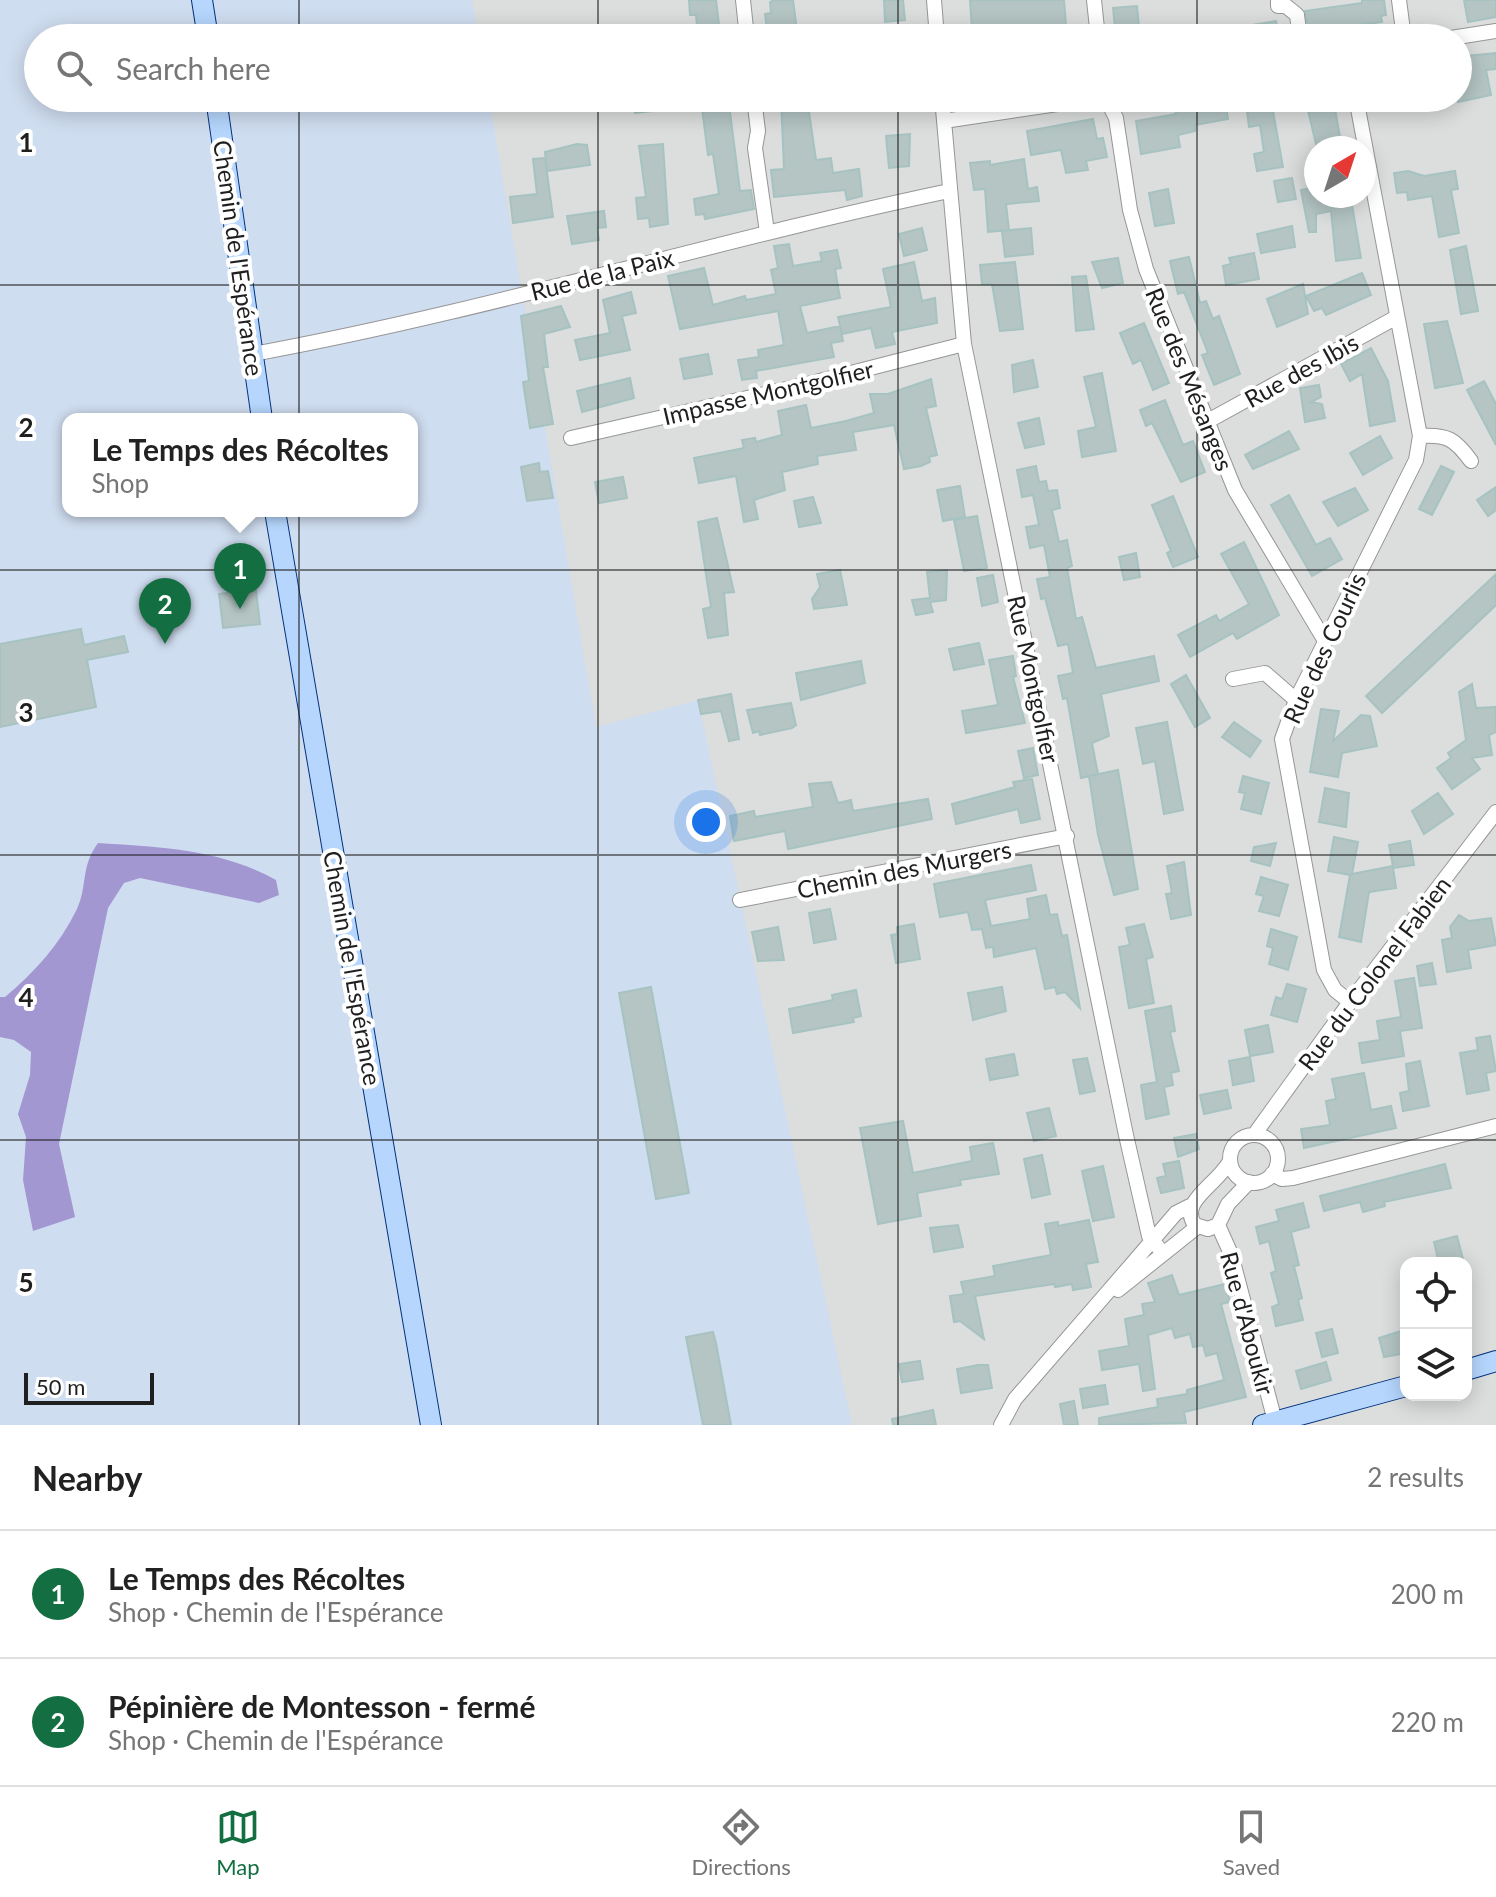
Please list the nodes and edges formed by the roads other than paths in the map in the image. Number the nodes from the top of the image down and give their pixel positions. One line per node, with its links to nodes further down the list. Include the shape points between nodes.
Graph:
1 (202, 0): 7 (street)
2 (743, 0): 8 (street)
3 (934, 0): 9 (street)
4 (1094, 0): 10 (street)
5 (1278, 0): 11 (street, via 1278,6 1297,15)
6 (1399, 0): 12 (street)
7 (206, 24)
8 (746, 24)
9 (936, 24)
10 (1097, 24)
11 (1298, 24)
12 (1402, 24)
13 (1496, 31): 14 (street)
14 (1472, 35)
15 (218, 112): 26 (street, Chemin de l'Espérance)
16 (756, 112): 23 (street, via 755,148)
17 (943, 112): 21 (street, Rue Montgolfier)
18 (1004, 112): 21 (street)
19 (1113, 112): 28 (street, Rue des Mésanges, via 1146,269)
20 (1358, 112): 24 (street, Rue des Courlis)
21 (944, 121): 22 (street, Rue Montgolfier)
22 (949, 191): 23 (street, Rue de la Paix); 25 (street, Rue Montgolfier)
23 (767, 232): 26 (street, Rue de la Paix, via 447,313)
24 (1395, 318): 28 (street, Rue des Ibis); 29 (street, Rue des Courlis)
25 (964, 344): 30 (street, Impasse Montgolfier); 37 (street, Rue Montgolfier)
26 (253, 354): 27 (street, Chemin de l'Espérance)
27 (261, 413)
28 (1208, 421): 33 (street, Rue des Mésanges, via 1235,490)
29 (1420, 436): 31 (street, via 1443,435 1457,441); 33 (street, Rue des Courlis, via 1416,460)
30 (571, 438)
31 (1471, 461)
32 (276, 517): 60 (street, Chemin de l'Espérance)
33 (1325, 641): 35 (street, Rue des Courlis)
34 (1233, 679): 35 (street, via 1265,673)
35 (1296, 700): 39 (street, Rue des Courlis, via 1282,739 1324,970 1335,990)
36 (1496, 812): 39 (street, Rue du Colonel Fabien)
37 (1067, 836): 38 (street, Chemin des Murgers); 50 (street, Rue Montgolfier)
38 (740, 900)
39 (1350, 1002): 41 (street, Rue du Colonel Fabien)
40 (1496, 1126): 43 (street, via 1293,1178)
41 (1254, 1135): 42 (street, via 1238,1141); 43 (street, via 1275,1147 1278,1161)
42 (1230, 1161): 44 (street, via 1236,1174); 45 (street)
43 (1272, 1174): 44 (street)
44 (1249, 1182): 47 (street)
45 (1202, 1195): 46 (street); 47 (street, via 1216,1197)
46 (1190, 1206): 49 (street); 50 (street, via 1176,1213)
47 (1224, 1210): 48 (street)
48 (1218, 1225): 49 (street); 59 (street, Rue d'Aboukir, via 1231,1254)
49 (1197, 1227): 51 (street)
50 (1152, 1240): 51 (street, Rue Montgolfier); 52 (street)
51 (1162, 1252): 52 (street)
52 (1093, 1311): 61 (street, via 1015,1399)
53 (1496, 1361): 54 (street)
54 (1472, 1368)
55 (1496, 1375): 56 (street)
56 (1472, 1381)
57 (1400, 1388): 59 (street)
58 (1400, 1400): 59 (street, via 1308,1423)
59 (1271, 1424)
60 (431, 1425)
61 (1001, 1425)

